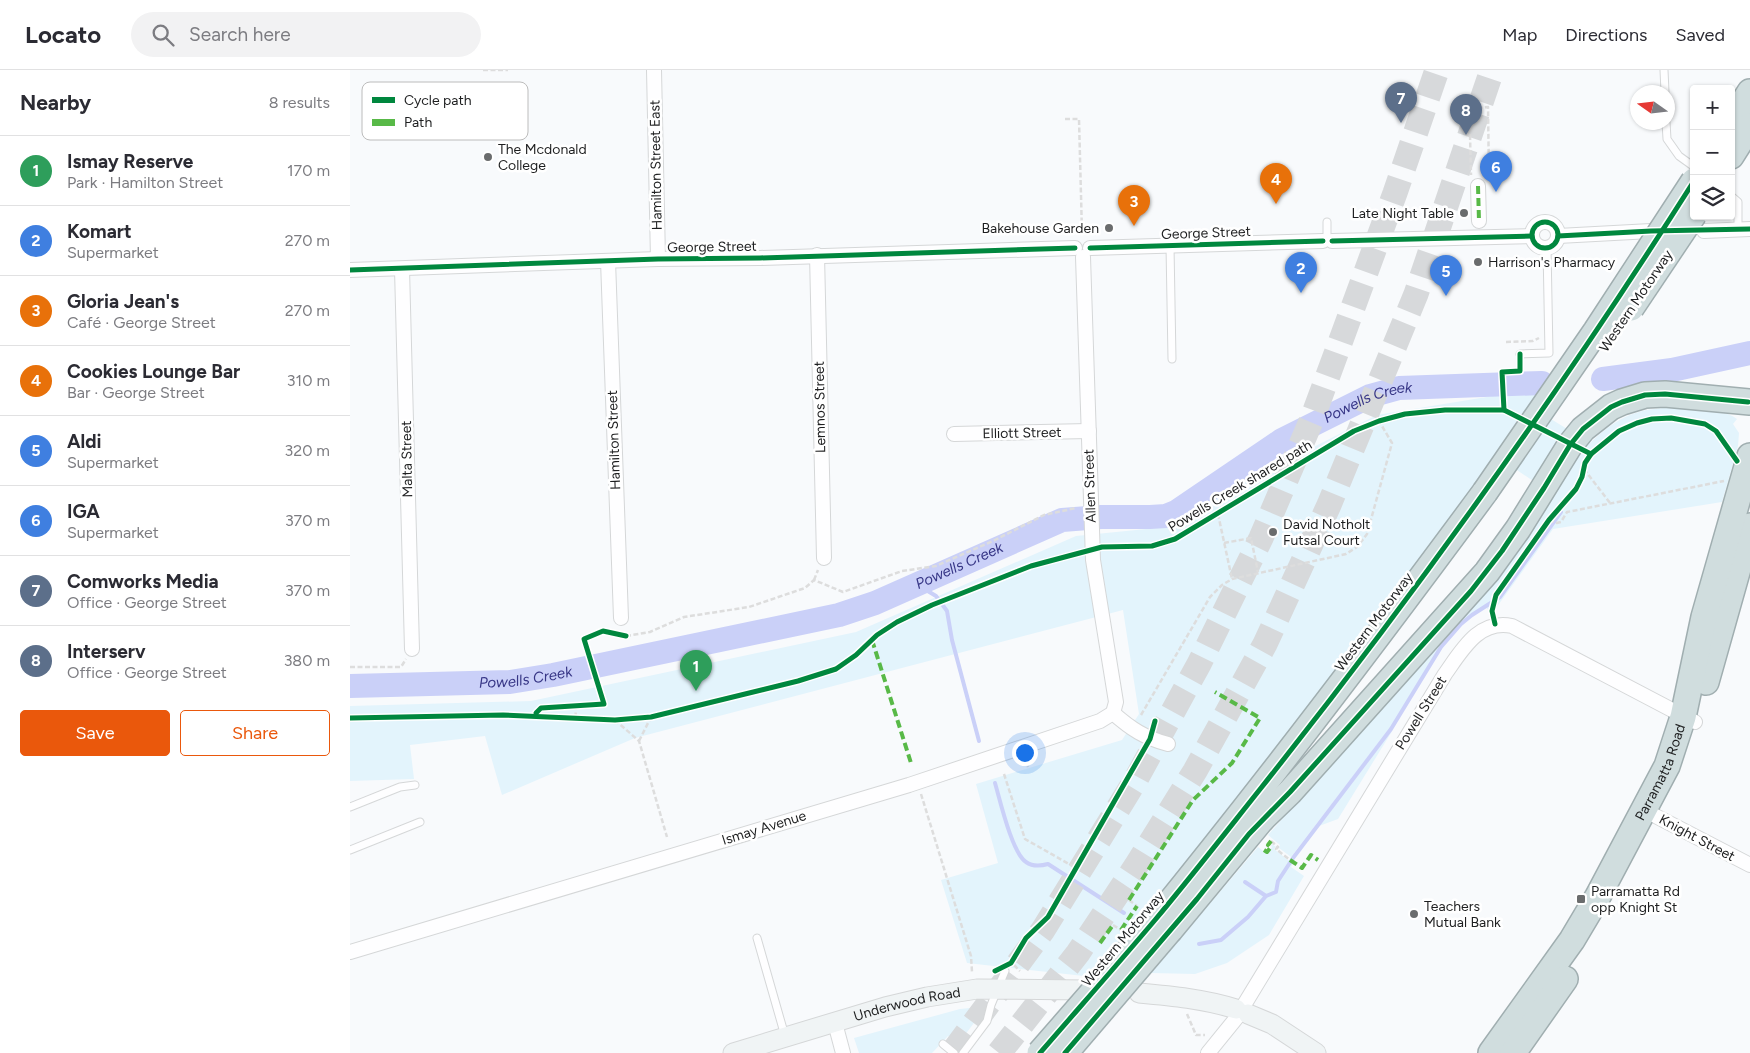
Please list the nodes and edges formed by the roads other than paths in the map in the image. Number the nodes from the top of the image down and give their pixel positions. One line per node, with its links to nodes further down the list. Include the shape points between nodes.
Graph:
1 (654, 70): 23 (street, Hamilton Street East)
2 (1664, 70): 3 (lane)
3 (1665, 85)
4 (1750, 92): 5 (highway)
5 (1735, 116)
6 (1750, 126): 8 (highway)
7 (1666, 130): 9 (lane, via 1666,138)
8 (1735, 150)
9 (1690, 170)
10 (1692, 175): 33 (highway, Western Motorway, bridge)
11 (1484, 187): 13 (street)
12 (1735, 199): 15 (lane)
13 (1479, 221)
14 (1699, 223): 15 (street); 33 (highway, Western Motorway, bridge, via 1572,395)
15 (1744, 230)
16 (1651, 231): 18 (street)
17 (1532, 236): 18 (street, via 1534,228 1543,222 1553,225); 19 (street, George Street, via 1328,235); 20 (street, via 1534,243)
18 (1558, 236): 20 (street)
19 (1170, 246): 21 (street, George Street); 28 (lane)
20 (1547, 248): 27 (lane, via 1549,353)
21 (1082, 251): 22 (street, George Street); 30 (street, Allen Street)
22 (817, 255): 23 (street, George Street); 35 (street, Lemnos Street)
23 (658, 259): 24 (street, George Street)
24 (608, 261): 25 (street, George Street); 36 (street, Hamilton Street)
25 (402, 269): 26 (street, George Street); 37 (street, Malta Street)
26 (350, 270)
27 (1520, 354)
28 (1172, 359)
29 (1750, 402): 45 (highway, via 1655,394 1610,407 1583,429 1502,552 1471,591 1290,792)
30 (1089, 431): 31 (street, Elliott Street); 38 (street, Allen Street, via 1091,529 1116,702)
31 (954, 434)
32 (1750, 456): 34 (highway, Parramatta Road)
33 (1491, 496): 45 (highway, Western Motorway, via 1356,690 1283,786); 48 (highway, Western Motorway)
34 (1743, 534): 39 (highway, Parramatta Road)
35 (824, 558)
36 (621, 618)
37 (412, 649)
38 (1113, 713): 40 (street, via 1150,740); 50 (street, Ismay Avenue, via 1100,722 918,782)
39 (1689, 719): 43 (highway, Parramatta Road, via 1667,766); 54 (street, Powell Street, via 1512,626 1495,624 1478,633 1445,674)
40 (1168, 744)
41 (415, 785): 42 (lane, via 400,787)
42 (350, 807)
43 (1651, 814): 47 (street, Knight Street); 66 (highway, Parramatta Road, via 1572,940); 67 (highway, Parramatta Road, via 1572,967)
44 (420, 822): 46 (lane)
45 (1267, 830): 48 (highway, Western Motorway)
46 (350, 850)
47 (1750, 865)
48 (1154, 919): 62 (highway, Western Motorway, bridge); 63 (highway, Western Motorway, bridge)
49 (757, 938): 56 (lane)
50 (350, 952)
51 (1001, 980): 52 (main road, Underwood Road); 55 (main road, Underwood Road, via 977,989 885,1007); 61 (lane, via 987,1021)
52 (1087, 990)
53 (1139, 993): 54 (main road, via 1213,1002)
54 (1242, 1011): 64 (street, Powell Street); 65 (main road, via 1272,1024)
55 (835, 1023): 56 (main road, Underwood Road); 59 (street)
56 (785, 1036): 58 (main road, Underwood Road)
57 (943, 1044): 60 (lane)
58 (733, 1053)
59 (843, 1053)
60 (954, 1053)
61 (963, 1053)
62 (1040, 1053)
63 (1066, 1053)
64 (1208, 1053)
65 (1316, 1053)
66 (1490, 1053)
67 (1513, 1053)

